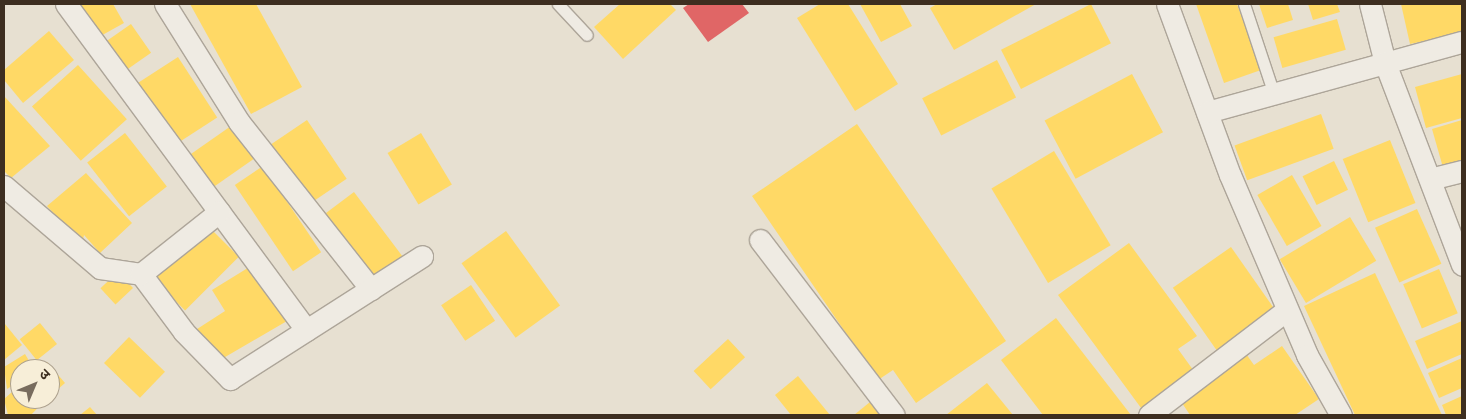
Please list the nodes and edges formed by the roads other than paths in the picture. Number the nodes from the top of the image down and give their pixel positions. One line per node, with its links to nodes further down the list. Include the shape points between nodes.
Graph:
1 (66, 4): 15 (street)
2 (166, 4): 20 (street, via 239,122)
3 (558, 4): 7 (lane)
4 (1167, 4): 11 (street)
5 (1244, 4): 10 (lane)
6 (1370, 4): 9 (street)
7 (587, 34)
8 (1462, 42): 9 (street)
9 (1385, 63): 10 (street); 13 (street)
10 (1274, 94): 11 (street)
11 (1206, 112): 21 (street)
12 (1462, 171): 13 (street)
13 (1430, 179): 18 (street)
14 (4, 186): 19 (street, via 100,268)
15 (219, 212): 19 (street); 22 (street)
16 (760, 240): 23 (street)
17 (422, 256): 20 (street)
18 (1462, 265)
19 (141, 274): 22 (street, via 184,332 230,379)
20 (370, 289): 22 (street)
21 (1287, 310): 24 (street); 25 (street)
22 (306, 330)
23 (894, 415)
24 (1149, 415)
25 (1341, 415)

